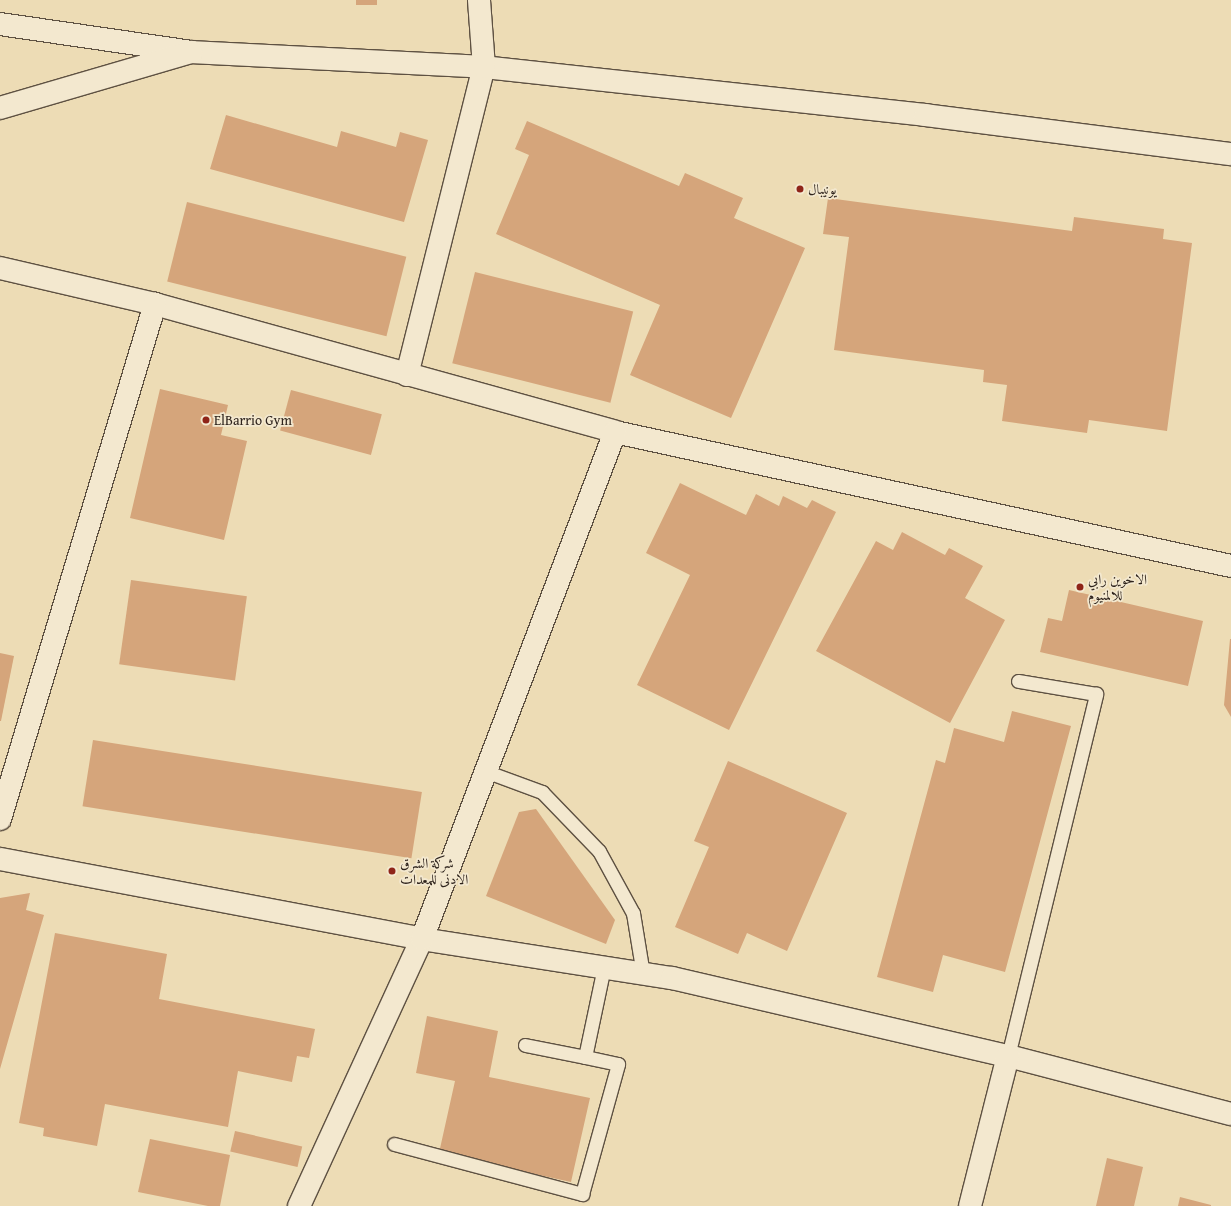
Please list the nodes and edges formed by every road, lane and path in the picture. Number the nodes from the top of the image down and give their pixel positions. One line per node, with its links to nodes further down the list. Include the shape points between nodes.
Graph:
1 (479, 0): 4 (street)
2 (0, 24): 3 (street)
3 (191, 52): 4 (street); 5 (street)
4 (484, 67): 6 (street, via 925,115); 9 (street)
5 (0, 108)
6 (1231, 154)
7 (0, 268): 8 (street)
8 (155, 304): 9 (street); 14 (street)
9 (407, 375): 10 (street)
10 (615, 432): 11 (street); 13 (street)
11 (1231, 566)
12 (1018, 681): 20 (lane, via 1096,694)
13 (485, 771): 16 (street); 18 (lane, via 542,792 599,851 633,913)
14 (0, 819)
15 (0, 859): 16 (street)
16 (422, 939): 17 (street); 24 (street)
17 (604, 968): 18 (street); 21 (lane)
18 (643, 974): 20 (street)
19 (525, 1045): 21 (lane)
20 (1008, 1056): 22 (street); 25 (street)
21 (585, 1057): 23 (lane, via 618,1064 582,1194)
22 (1231, 1114)
23 (394, 1144)
24 (298, 1206)
25 (970, 1206)

